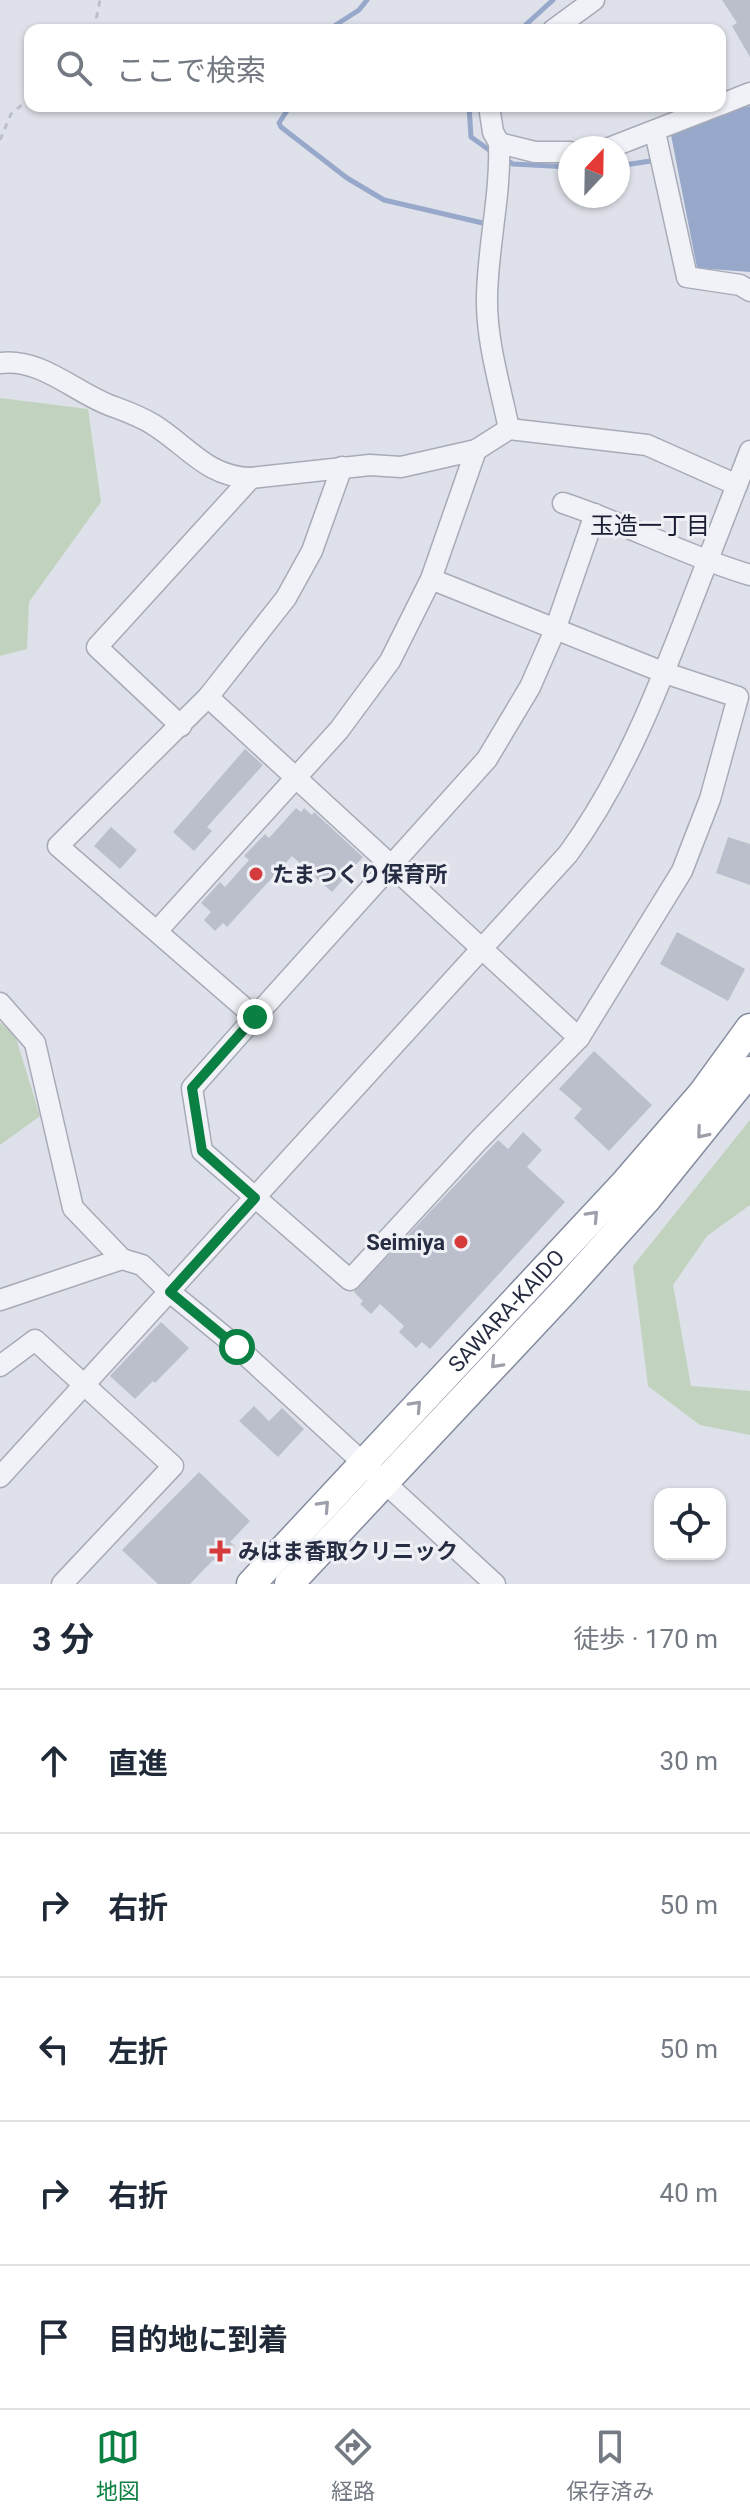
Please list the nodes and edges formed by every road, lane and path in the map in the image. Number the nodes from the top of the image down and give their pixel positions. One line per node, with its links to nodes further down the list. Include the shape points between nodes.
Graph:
1 (100, 0): 3 (path)
2 (594, 0): 4 (street)
3 (95, 24)
4 (561, 24)
5 (750, 93): 6 (street)
6 (726, 102)
7 (24, 103): 11 (path, via 11,114)
8 (490, 112): 13 (street)
9 (702, 112): 10 (street)
10 (655, 132): 12 (street); 15 (street, via 687,277)
11 (0, 140)
12 (630, 141)
13 (499, 143): 14 (street); 17 (street, via 487,299)
14 (558, 152)
15 (750, 291)
16 (0, 363): 21 (street, via 40,369 154,425 218,472)
17 (509, 429): 18 (street); 22 (street, via 647,445)
18 (476, 450): 20 (street, via 401,467); 27 (street)
19 (750, 451): 22 (street)
20 (342, 467): 21 (street); 30 (street, via 312,551 286,598)
21 (251, 478): 31 (street, via 97,647)
22 (737, 485): 25 (street)
23 (563, 503): 24 (street)
24 (595, 514): 25 (street); 28 (street)
25 (707, 562): 26 (street); 29 (street)
26 (750, 575)
27 (431, 579): 28 (street); 32 (street, via 390,661)
28 (555, 630): 29 (street); 33 (street, via 530,687 487,759)
29 (665, 673): 35 (street, via 623,767 590,824); 39 (street, via 738,697 710,799 682,871)
30 (208, 697): 31 (street); 32 (street)
31 (181, 726): 34 (street, via 58,846)
32 (296, 778): 33 (street); 34 (street)
33 (390, 866): 35 (street); 37 (street)
34 (157, 931): 37 (street)
35 (484, 949): 39 (street); 41 (street)
36 (0, 1003): 42 (street, via 35,1043 73,1208)
37 (255, 1017): 41 (street, via 192,1088 202,1151)
38 (750, 1028): 47 (highway, SAWARA-KAIDO, one-way to 38, via 626,1182 702,1094)
39 (579, 1038): 41 (street, via 350,1280)
40 (750, 1071): 49 (highway, SAWARA-KAIDO, one-way to 49, via 646,1200)
41 (255, 1198): 43 (street)
42 (122, 1259): 43 (street, via 142,1265); 44 (street)
43 (170, 1292): 46 (street); 47 (street)
44 (0, 1300)
45 (0, 1366): 46 (street, via 35,1340)
46 (86, 1385): 48 (street); 50 (street, via 173,1466)
47 (363, 1464): 49 (street); 51 (highway, SAWARA-KAIDO, one-way to 47)
48 (0, 1477)
49 (384, 1483): 52 (highway, SAWARA-KAIDO); 53 (street)
50 (62, 1584)
51 (251, 1584)
52 (289, 1584)
53 (495, 1584)

